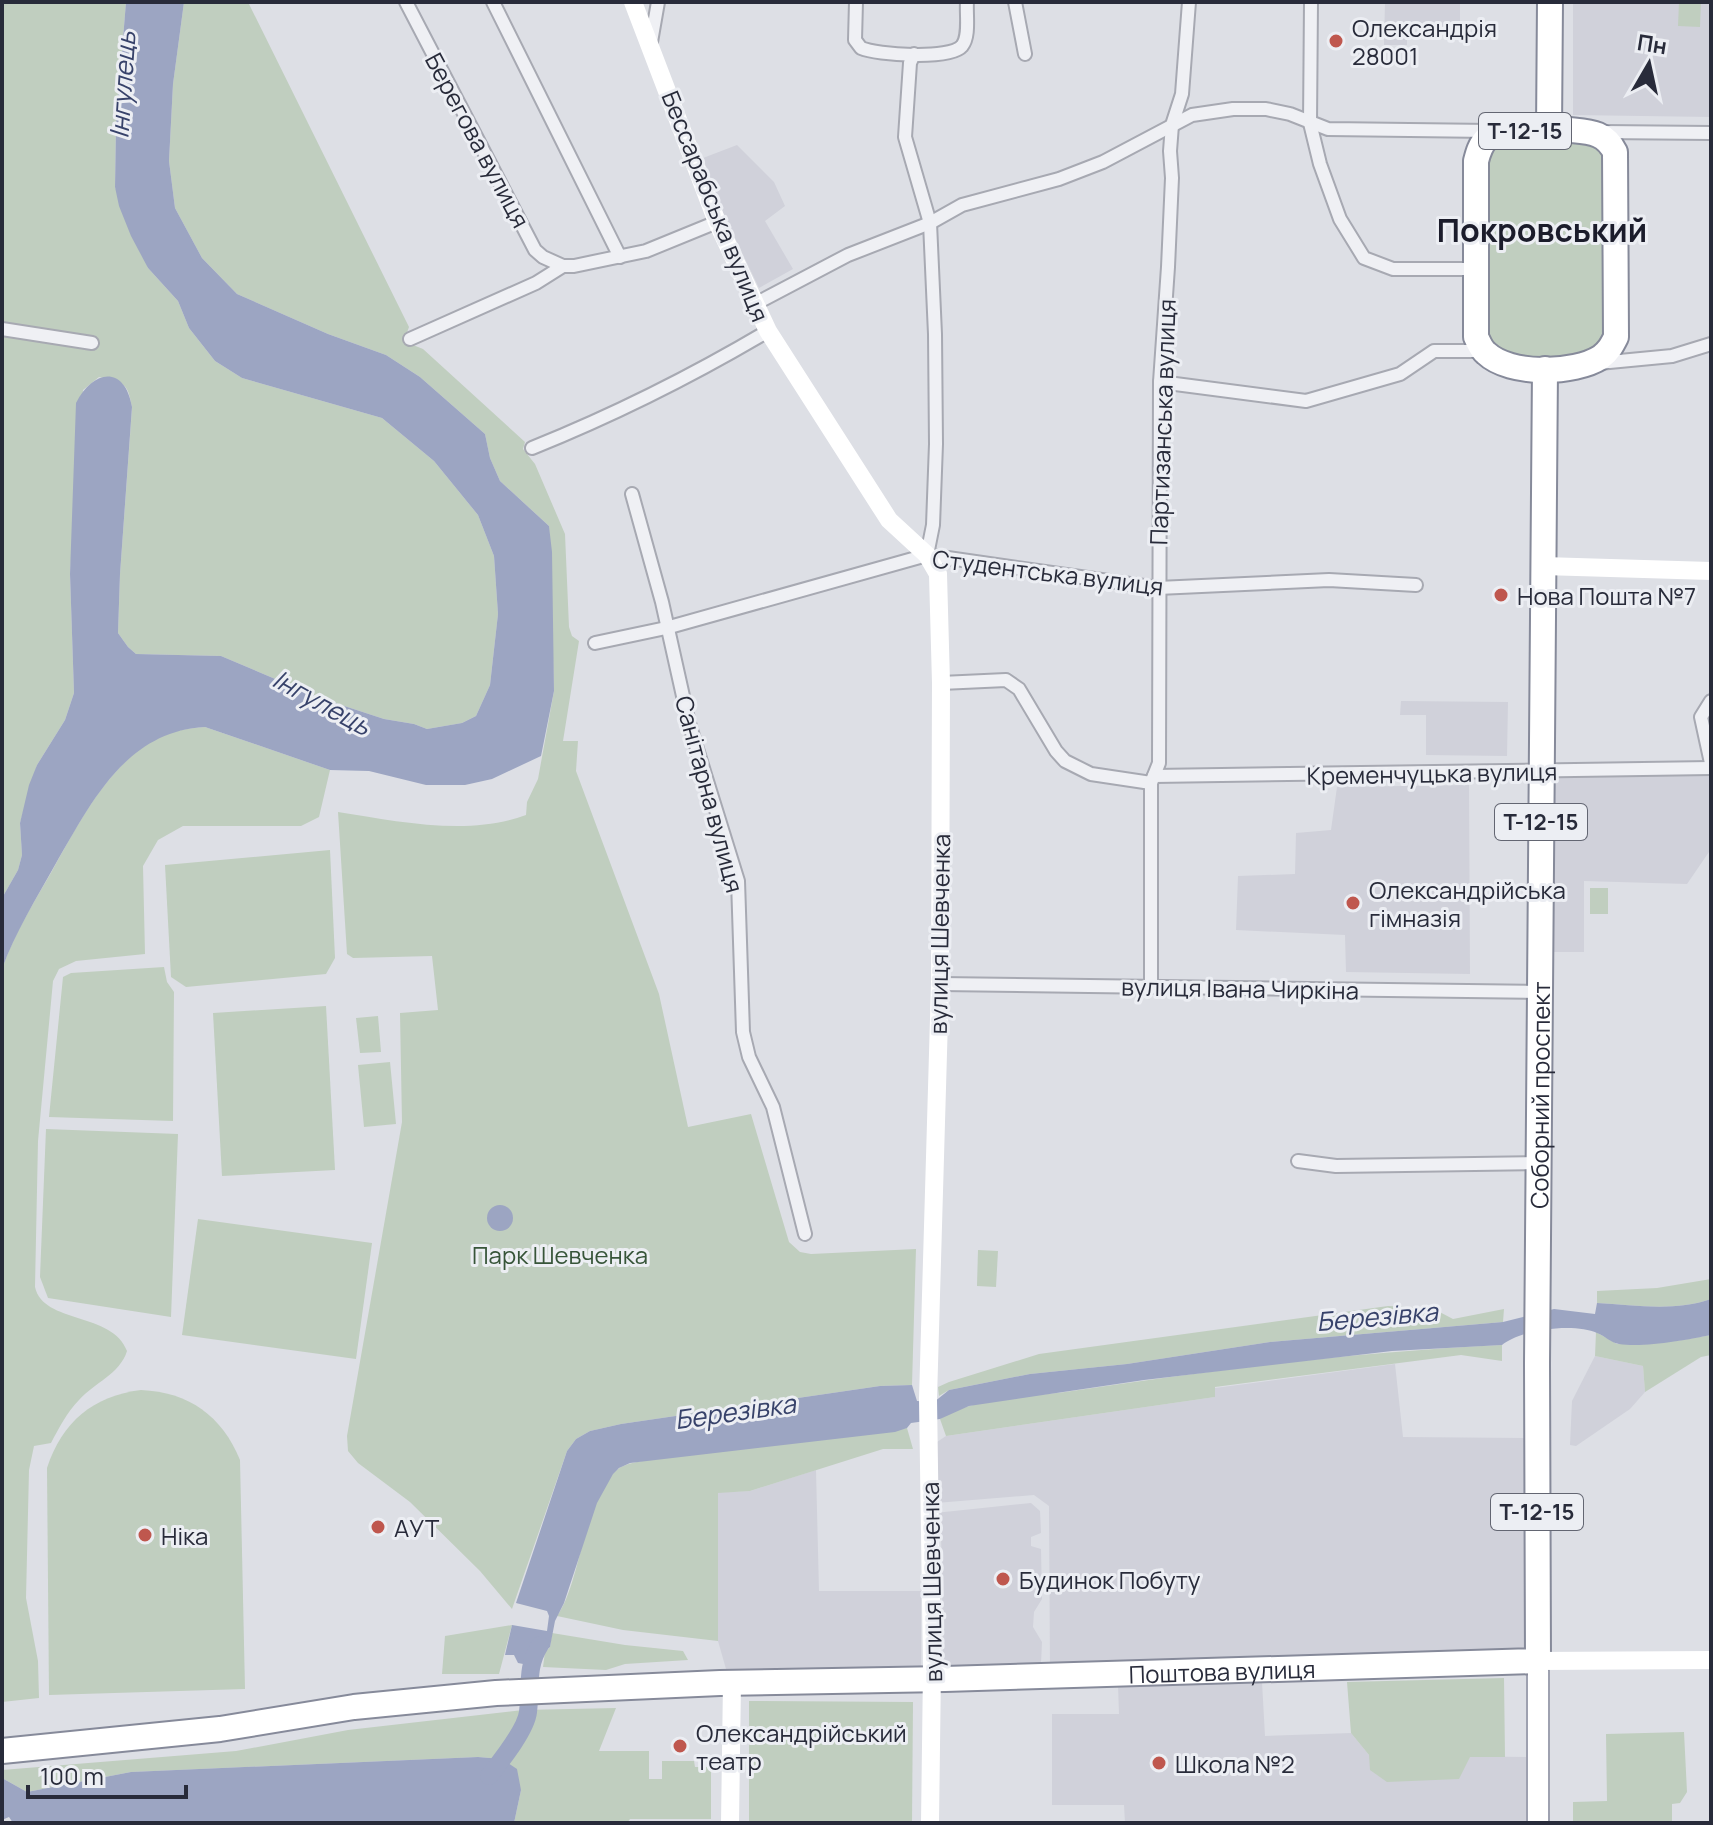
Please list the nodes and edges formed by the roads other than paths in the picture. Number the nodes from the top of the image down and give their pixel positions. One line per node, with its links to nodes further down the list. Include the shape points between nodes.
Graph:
1 (406, 2): 23 (street, Берегова вулиця, via 535,250)
2 (493, 2): 22 (street)
3 (633, 2): 11 (main road, Бессарабська вулиця)
4 (658, 2): 11 (street)
5 (856, 2): 12 (street, via 855,40 861,48)
6 (967, 2): 12 (street, via 965,39 959,49)
7 (1015, 2): 13 (street)
8 (1189, 2): 15 (street, Партизанська вулиця, via 1182,94)
9 (1311, 2): 14 (street)
10 (1550, 2): 16 (highway, Т-12-15)
11 (651, 45): 20 (main road, Бессарабська вулиця)
12 (914, 54): 21 (street, вулиця Шевченка, via 905,137)
13 (1025, 54)
14 (1310, 123): 15 (street, via 1278,112 1233,109 1192,115); 17 (street, via 1328,129); 24 (street, via 1340,219 1364,258 1393,269)
15 (1172, 125): 21 (street, via 1103,162 962,205); 34 (street, Партизанська вулиця)
16 (1549, 130): 17 (highway, Т-12-15); 18 (highway, Т-12-15)
17 (1499, 131): 24 (highway, Т-12-15, via 1488,137 1476,161)
18 (1595, 132): 19 (street); 32 (highway, Т-12-15, via 1609,140 1615,152 1616,337 1610,349)
19 (1711, 133)
20 (717, 222): 22 (street); 25 (main road, Бессарабська вулиця)
21 (930, 223): 25 (street, via 848,255); 37 (street, вулиця Шевченка, via 936,444)
22 (620, 257): 23 (street)
23 (563, 266): 28 (street)
24 (1476, 269): 31 (highway, Т-12-15, via 1476,337)
25 (755, 304): 27 (main road, Бессарабська вулиця)
26 (2, 329): 29 (street)
27 (768, 331): 35 (street, via 702,370); 37 (main road, Бессарабська вулиця, via 889,520)
28 (410, 339)
29 (92, 343)
30 (1711, 344): 32 (street, via 1645,360)
31 (1484, 351): 33 (highway, via 1522,368); 34 (street, via 1434,351 1400,374 1306,401)
32 (1584, 364): 33 (highway)
33 (1545, 369): 38 (highway, Соборний проспект / Т-12-15)
34 (1160, 382): 41 (street, Партизанська вулиця)
35 (532, 448)
36 (632, 494): 42 (street, Санітарна вулиця)
37 (927, 555): 41 (street, Студентська вулиця); 42 (street, Студентська вулиця); 44 (main road, вулиця Шевченка, via 938,574)
38 (1543, 566): 39 (main road); 47 (highway, Соборний проспект / Т-12-15)
39 (1711, 571)
40 (1416, 585): 41 (street, Студентська вулиця, via 1329,580)
41 (1158, 588): 48 (street, Партизанська вулиця, via 1159,763)
42 (666, 628): 43 (street, Студентська вулиця); 54 (street, Санітарна вулиця, via 738,881 743,1032 773,1107)
43 (595, 643)
44 (941, 683): 48 (street, Кременчуцька вулиця, via 1006,680 1019,689 1065,761 1091,774); 49 (main road, вулиця Шевченка)
45 (1711, 701): 46 (street, Кременчуцька вулиця, via 1701,717)
46 (1711, 765): 47 (street, Кременчуцька вулиця)
47 (1542, 772): 48 (street, Кременчуцька вулиця); 51 (highway, Соборний проспект / Т-12-15)
48 (1152, 779): 50 (street, Партизанська вулиця)
49 (940, 984): 50 (street, вулиця Івана Чиркіна); 57 (main road, вулиця Шевченка, via 928,1399)
50 (1151, 987): 51 (street, вулиця Івана Чиркіна)
51 (1540, 992): 53 (highway, Соборний проспект / Т-12-15)
52 (1298, 1161): 53 (street, via 1336,1166)
53 (1539, 1163): 56 (highway, Соборний проспект / Т-12-15)
54 (805, 1234)
55 (1711, 1660): 56 (main road, Поштова вулиця)
56 (1538, 1661): 57 (highway, Поштова вулиця); 62 (main road, Соборний проспект / Т-12-15)
57 (932, 1679): 58 (highway, Поштова вулиця); 61 (main road, вулиця Шевченка)
58 (732, 1682): 59 (highway, Поштова вулиця, via 496,1693); 60 (main road)
59 (12, 1750)
60 (730, 1823)
61 (930, 1823)
62 (1538, 1823)

